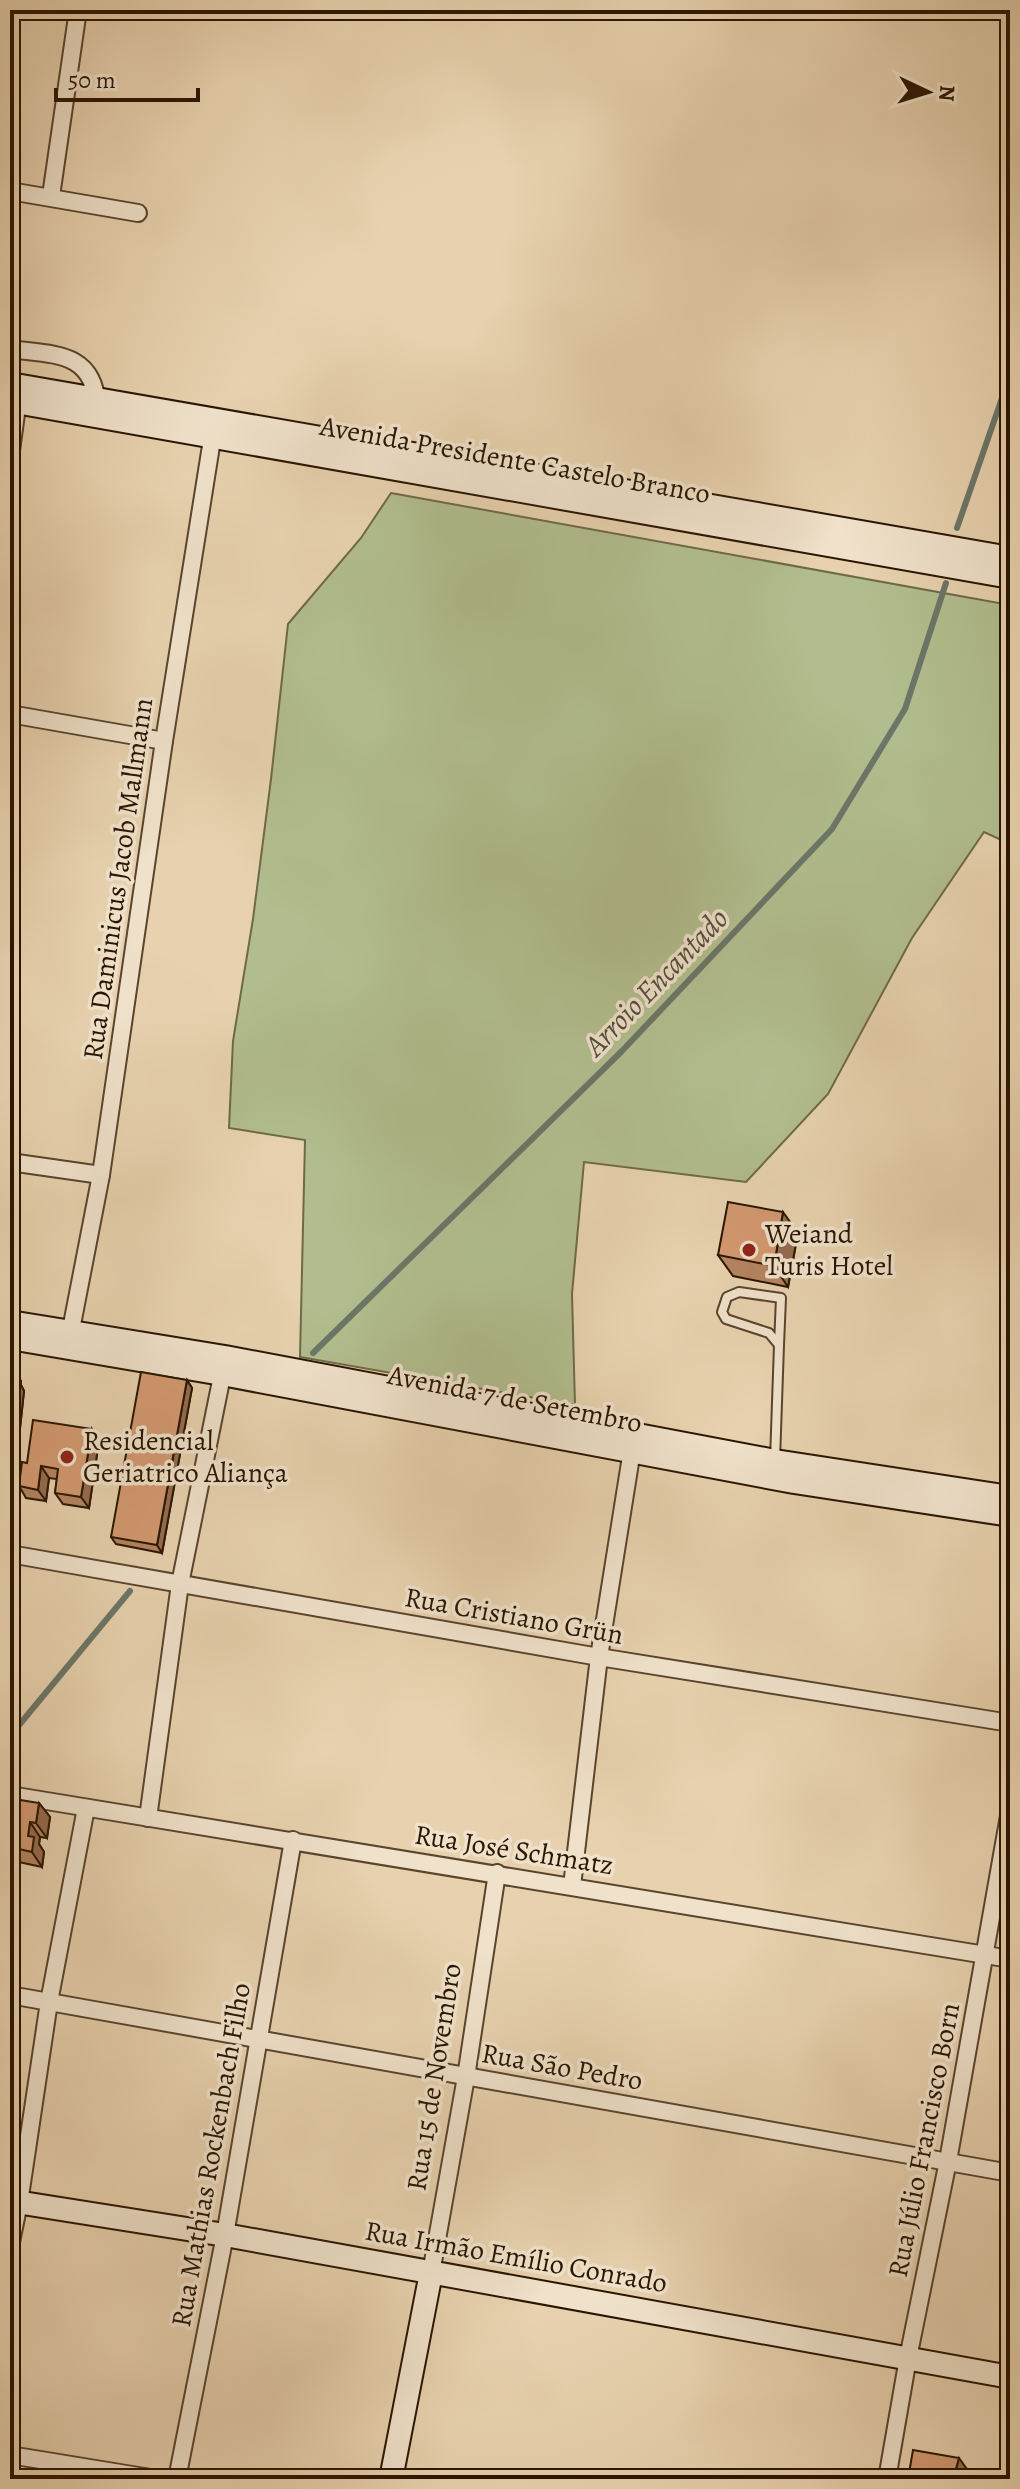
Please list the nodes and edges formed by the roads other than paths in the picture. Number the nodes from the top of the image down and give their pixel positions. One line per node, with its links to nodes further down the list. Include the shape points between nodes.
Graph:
1 (78, 10): 3 (street)
2 (10, 191): 3 (street)
3 (51, 196): 4 (street)
4 (138, 213)
5 (10, 349): 7 (street, via 60,356 82,365 91,377)
6 (15, 393): 7 (main road, Avenida Presidente Castelo Branco); 9 (street)
7 (97, 407): 8 (main road, Avenida Presidente Castelo Branco)
8 (214, 427): 10 (main road, Avenida Presidente Castelo Branco); 11 (main road, Avenida Presidente Castelo Branco); 13 (street, Rua Daminicus Jacob Mallmann)
9 (10, 458)
10 (1010, 558)
11 (1010, 577)
12 (10, 714): 13 (street)
13 (164, 741): 15 (street, Rua Daminicus Jacob Mallmann)
14 (10, 1162): 15 (street)
15 (101, 1175): 18 (street, Rua Daminicus Jacob Mallmann)
16 (10, 1322): 18 (main road, Avenida 7 de Setembro)
17 (10, 1338): 18 (main road, Avenida 7 de Setembro)
18 (69, 1339): 20 (main road, Avenida 7 de Setembro)
19 (779, 1345): 19 (lane, via 769,1333 726,1319 722,1312 727,1297 739,1292 781,1298); 22 (lane)
20 (224, 1365): 21 (main road, Avenida 7 de Setembro); 26 (street)
21 (633, 1443): 22 (main road, Avenida 7 de Setembro); 27 (street)
22 (774, 1470): 23 (main road, Avenida 7 de Setembro); 24 (main road, Avenida 7 de Setembro)
23 (1010, 1497)
24 (1010, 1515)
25 (10, 1554): 26 (street, Rua Cristiano Grün)
26 (180, 1584): 27 (street, Rua Cristiano Grün); 32 (street)
27 (599, 1657): 28 (street, Rua Cristiano Grün); 35 (street)
28 (1010, 1723)
29 (10, 1795): 30 (street, Rua José Schmatz)
30 (86, 1808): 32 (street, Rua José Schmatz); 39 (street)
31 (1010, 1810): 36 (street, Rua Júlio Francisco Born)
32 (148, 1818): 33 (street, Rua José Schmatz)
33 (293, 1840): 34 (street, Rua José Schmatz); 40 (street, Rua Mathias Rockenbach Filho)
34 (497, 1873): 35 (street, Rua José Schmatz); 41 (street, Rua 15 de Novembro)
35 (572, 1886): 36 (street, Rua José Schmatz)
36 (985, 1954): 37 (street, Rua José Schmatz); 42 (street, Rua Júlio Francisco Born)
37 (1010, 1959)
38 (10, 1995): 39 (street, Rua São Pedro)
39 (49, 2002): 40 (street, Rua São Pedro); 44 (street)
40 (259, 2041): 41 (street, Rua São Pedro); 45 (street, Rua Mathias Rockenbach Filho)
41 (466, 2077): 42 (street, Rua São Pedro); 47 (street, Rua 15 de Novembro)
42 (948, 2161): 43 (street, Rua São Pedro); 48 (street, Rua Júlio Francisco Born)
43 (1010, 2173)
44 (15, 2202): 45 (main road, Rua Irmão Emílio Conrado); 46 (street)
45 (225, 2235): 47 (main road, Rua Irmão Emílio Conrado); 52 (street, Rua Mathias Rockenbach Filho)
46 (10, 2247)
47 (431, 2273): 48 (main road, Rua Irmão Emílio Conrado); 53 (main road, Rua 15 de Novembro)
48 (908, 2358): 49 (main road, Rua Irmão Emílio Conrado); 54 (street, Rua Júlio Francisco Born)
49 (1010, 2377)
50 (10, 2455): 51 (street)
51 (157, 2479)
52 (177, 2479)
53 (391, 2479)
54 (887, 2479)

